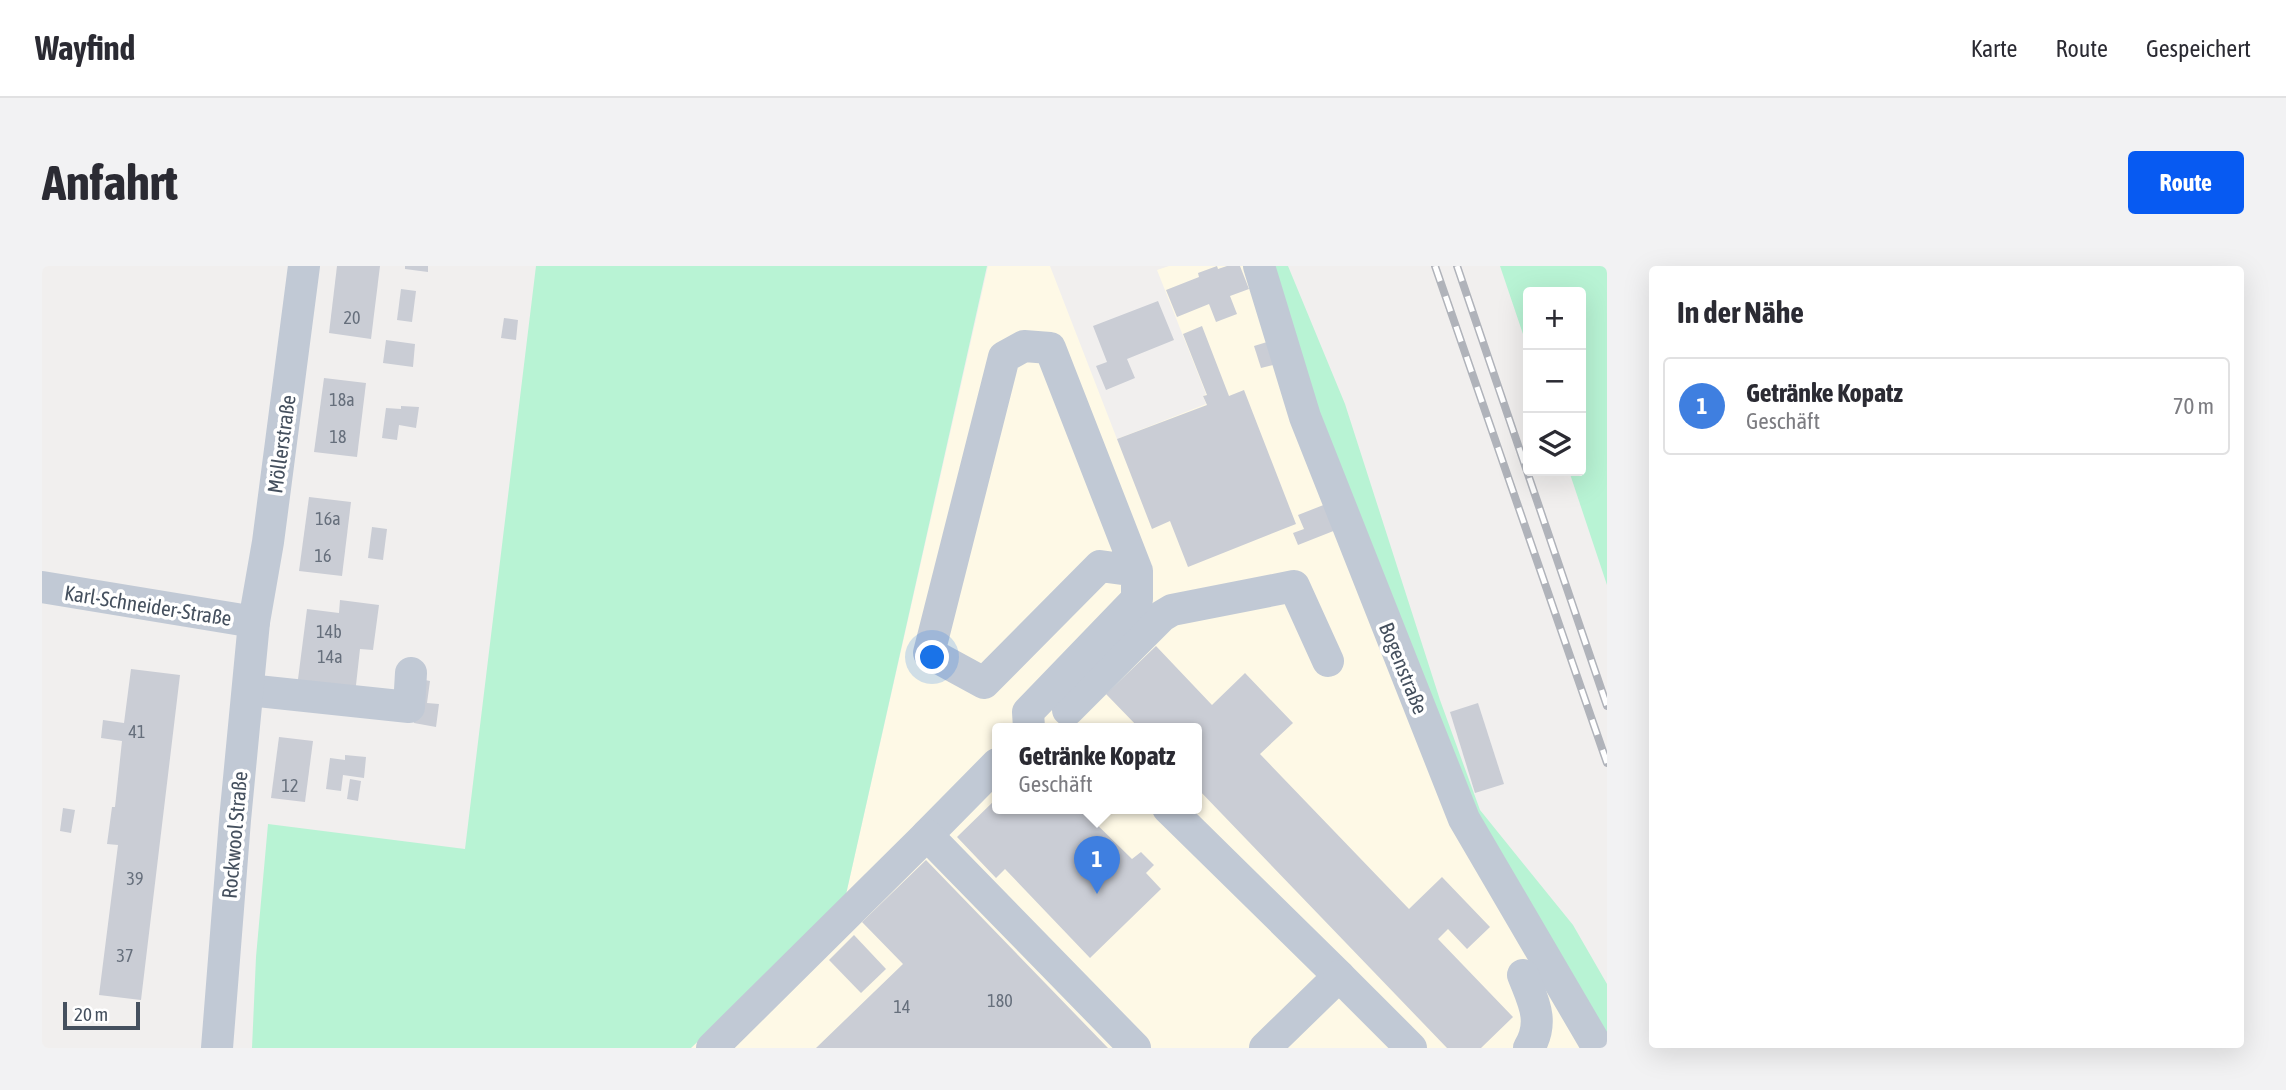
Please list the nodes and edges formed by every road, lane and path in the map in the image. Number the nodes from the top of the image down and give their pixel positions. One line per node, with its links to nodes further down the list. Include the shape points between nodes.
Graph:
1 (304, 266): 5 (street, Möllerstraße)
2 (1259, 266): 23 (street, Bogenstraße, via 1305,417 1464,819)
3 (1137, 571): 3 (street, via 1050,348 1024,346 1004,357 929,653 984,684 1100,566); 10 (street, via 1137,598 1028,712)
4 (42, 587): 5 (street, Karl-Schneider-Straße)
5 (254, 622): 8 (street, Rockwool Straße)
6 (1328, 662): 9 (street, via 1294,586 1172,610 1162,616)
7 (411, 673): 8 (street, via 410,707)
8 (248, 690): 17 (street, Rockwool Straße)
9 (1076, 719): 11 (street)
10 (1029, 723)
11 (1058, 723)
12 (992, 769): 14 (street)
13 (1174, 814): 16 (street)
14 (928, 835): 18 (street); 19 (street)
15 (1523, 975): 22 (street, via 1538,1013)
16 (1339, 976): 20 (street); 21 (street)
17 (217, 1048)
18 (712, 1048)
19 (1135, 1048)
20 (1265, 1048)
21 (1411, 1048)
22 (1529, 1048)
23 (1598, 1048)

